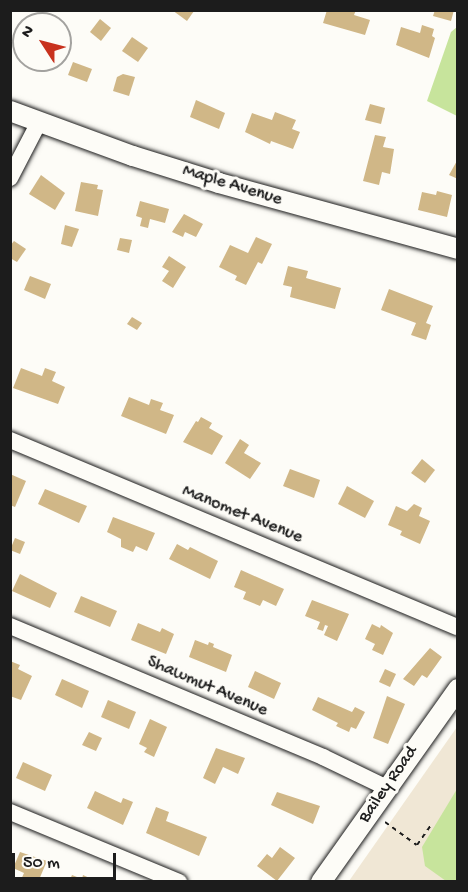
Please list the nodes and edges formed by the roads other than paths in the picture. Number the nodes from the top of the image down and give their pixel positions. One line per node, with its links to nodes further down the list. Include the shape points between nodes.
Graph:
1 (10, 111): 2 (main road, Maple Avenue)
2 (39, 122): 3 (street); 4 (main road, Maple Avenue, via 219,183)
3 (10, 178)
4 (458, 249)
5 (10, 440): 7 (street, Manomet Avenue)
6 (10, 626): 9 (street, Shawmut Avenue)
7 (458, 627)
8 (458, 689): 9 (main road, Bailey Road)
9 (387, 788): 12 (main road, Bailey Road)
10 (10, 812): 11 (street)
11 (179, 882)
12 (321, 882)

